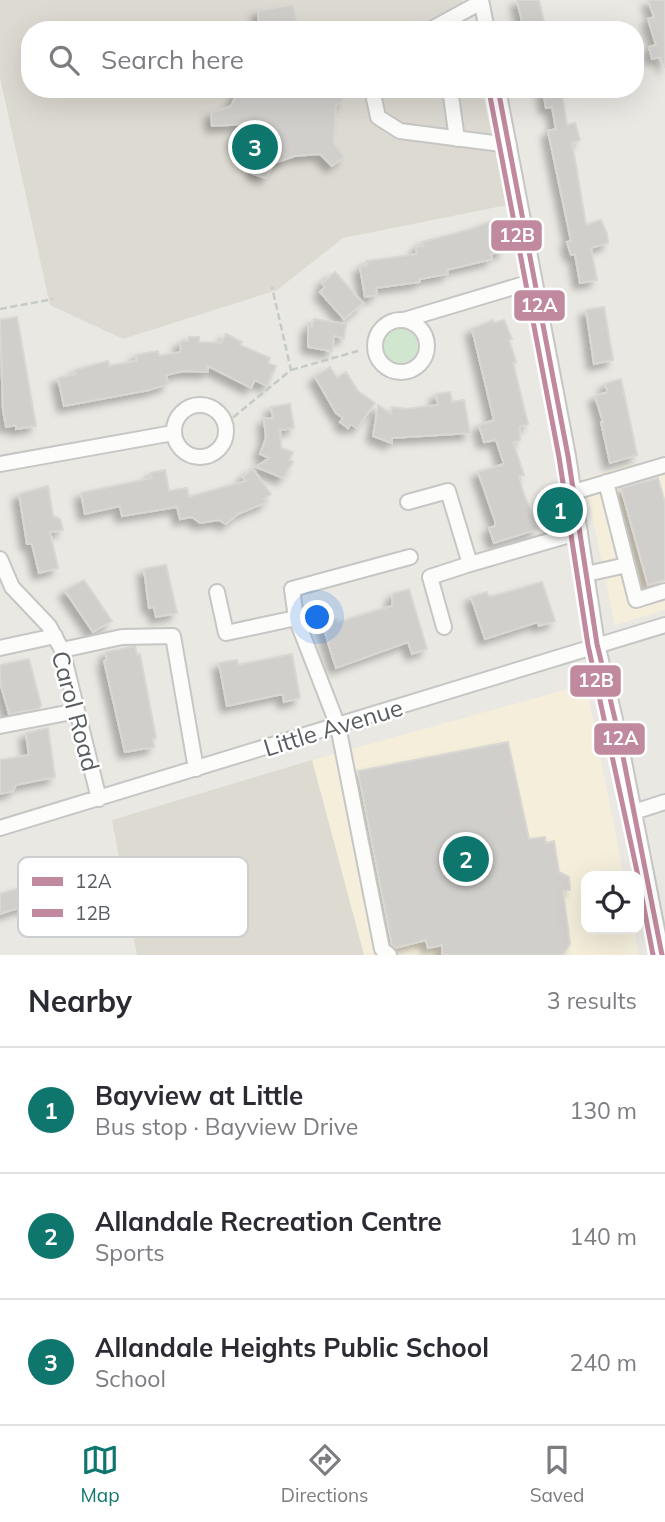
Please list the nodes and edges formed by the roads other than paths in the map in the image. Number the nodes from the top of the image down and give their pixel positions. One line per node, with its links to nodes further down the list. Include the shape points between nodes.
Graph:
1 (481, 1): 2 (street); 3 (street)
2 (448, 21)
3 (484, 21)
4 (374, 98): 7 (street, via 378,117 400,131)
5 (451, 98): 7 (street)
6 (500, 98): 8 (street)
7 (457, 139): 8 (street)
8 (509, 145): 9 (street)
9 (534, 281): 10 (street); 15 (street)
10 (404, 320)
11 (173, 433): 11 (street, via 178,415 199,404 219,412 225,424 224,442 206,457 184,452); 12 (street)
12 (0, 464)
13 (665, 465): 14 (street)
14 (606, 482): 15 (street); 21 (street)
15 (573, 492): 17 (street)
16 (408, 502): 20 (street, via 447,491)
17 (580, 532): 20 (street); 22 (street)
18 (410, 557): 25 (street, via 292,589)
19 (0, 559): 28 (street, Carol Road, via 12,587 49,626)
20 (470, 564): 27 (street, via 429,577)
21 (627, 565): 22 (street); 24 (street, via 636,600)
22 (586, 573): 29 (street)
23 (217, 592): 25 (street, via 226,633)
24 (665, 592)
25 (296, 618): 33 (street)
26 (665, 625): 29 (street, Little Avenue)
27 (444, 627)
28 (58, 643): 30 (street); 31 (street, Carol Road); 34 (street, via 173,636)
29 (597, 644): 33 (street, Little Avenue); 37 (street)
30 (0, 648)
31 (77, 711): 32 (street); 35 (street, Carol Road)
32 (0, 726)
33 (338, 726): 34 (street, Little Avenue); 39 (street, via 382,949)
34 (196, 769): 35 (street, Little Avenue)
35 (99, 799): 38 (street, Little Avenue)
36 (665, 802): 37 (street)
37 (634, 812): 40 (street)
38 (0, 828)
39 (389, 955)
40 (662, 955)

